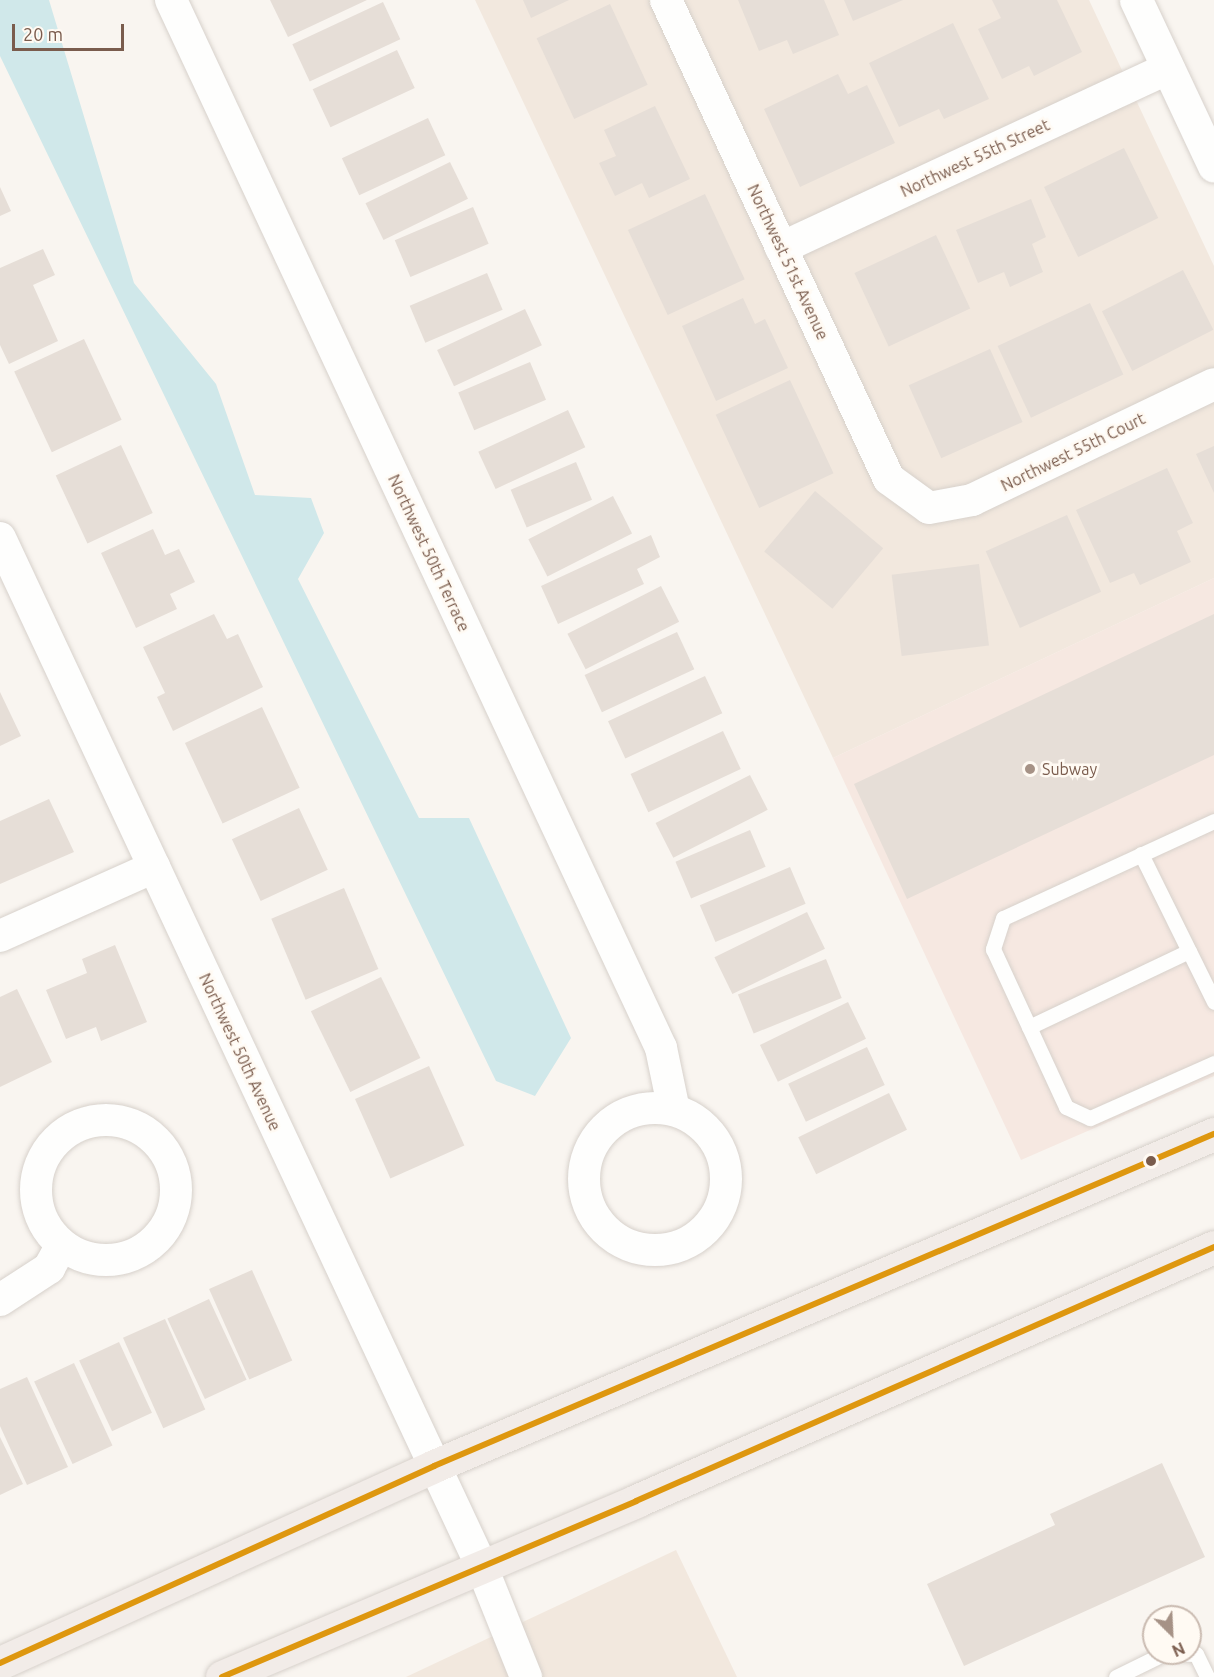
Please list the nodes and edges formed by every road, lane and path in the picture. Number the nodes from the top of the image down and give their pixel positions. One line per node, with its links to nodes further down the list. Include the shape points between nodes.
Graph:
1 (171, 0): 19 (street, Northwest 50th Terrace, via 661,1048)
2 (666, 0): 6 (street, Northwest 51st Avenue)
3 (1136, 0): 4 (main road)
4 (1168, 68): 5 (main road); 6 (street, Northwest 55th Street)
5 (1214, 166)
6 (781, 248): 8 (street, Northwest 51st Avenue, via 889,480)
7 (1214, 384): 8 (street, Northwest 55th Court, via 972,500)
8 (929, 508)
9 (0, 538): 10 (street, Northwest 50th Avenue)
10 (12, 595): 13 (street, Northwest 50th Avenue)
11 (1214, 821): 12 (lane)
12 (1141, 855): 15 (lane); 17 (lane, via 1003,918 993,949)
13 (154, 867): 14 (street); 24 (street, Northwest 50th Avenue)
14 (0, 936)
15 (1189, 951): 16 (lane); 17 (lane)
16 (1214, 1002)
17 (1029, 1027): 18 (lane, via 1066,1107 1090,1118)
18 (1214, 1064)
19 (674, 1110): 19 (street, via 649,1108 625,1114 604,1129 588,1157 585,1197 596,1220 613,1238 636,1248 658,1251 700,1236 725,1198 727,1176 722,1154 711,1134 694,1119)
20 (1214, 1134): 24 (highway)
21 (62, 1245): 21 (street, via 81,1256 102,1261 125,1258 145,1249 161,1234 172,1215 177,1194 175,1172 166,1152 151,1135 132,1124 111,1119 68,1130 51,1146 40,1165 36,1198 47,1229); 23 (street, via 49,1268)
22 (1214, 1247): 25 (highway)
23 (0, 1300)
24 (434, 1466): 25 (street, Northwest 50th Avenue); 26 (highway)
25 (481, 1565): 27 (highway); 28 (street, Northwest 50th Avenue)
26 (0, 1663)
27 (222, 1677)
28 (526, 1677)
29 (1116, 1677): 30 (lane, via 1166,1653 1196,1654)
30 (1207, 1677)

